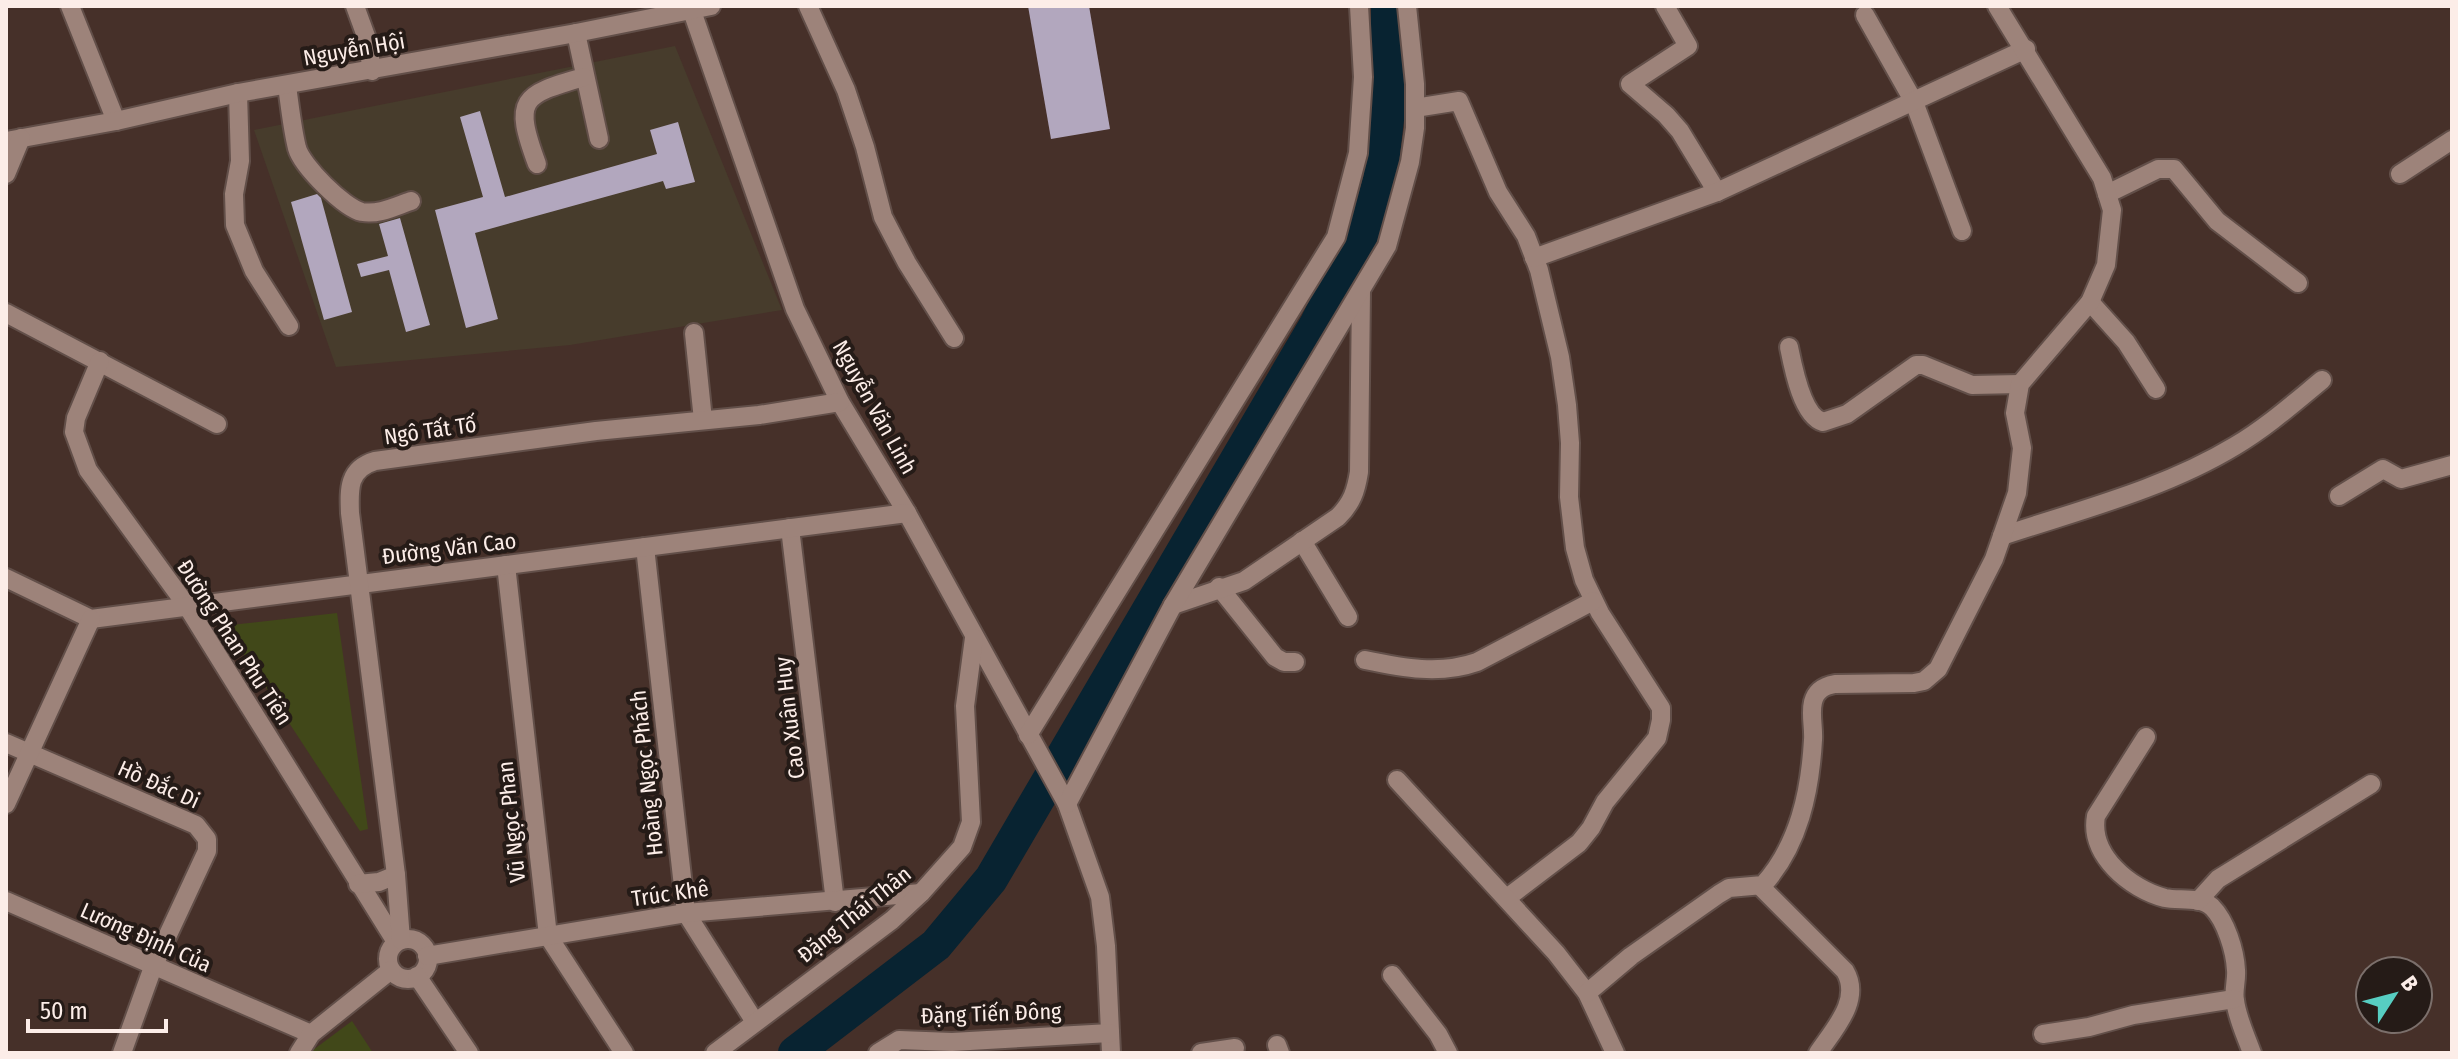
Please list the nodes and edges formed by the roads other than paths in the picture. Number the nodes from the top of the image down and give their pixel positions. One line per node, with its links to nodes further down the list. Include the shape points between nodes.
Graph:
1 (355, 6): 13 (street)
2 (711, 6): 9 (street, Nguyễn Hội)
3 (808, 6): 37 (street, via 846,90 883,217)
4 (1359, 6): 65 (street, via 1363,77 1358,153 1336,237)
5 (1407, 6): 18 (street)
6 (1665, 6): 26 (street, via 1688,46 1630,84 1680,131)
7 (1997, 6): 12 (street)
8 (78, 9): 19 (street)
9 (692, 11): 11 (street, Nguyễn Hội); 43 (street, Nguyễn Văn Linh, via 795,309)
10 (1865, 15): 17 (street)
11 (576, 33): 13 (street, Nguyễn Hội); 14 (street)
12 (2026, 49): 17 (street); 27 (street)
13 (372, 71): 15 (street, Nguyễn Hội)
14 (584, 77): 20 (street); 23 (street, via 529,100 524,129)
15 (287, 86): 16 (street, Nguyễn Hội); 28 (street, via 298,150 336,195 359,211 374,213)
16 (238, 93): 19 (street, Nguyễn Hội); 35 (street, via 235,225 254,271)
17 (1914, 102): 26 (street); 29 (street)
18 (1415, 108): 30 (street, via 1459,101 1498,192); 32 (street, via 1410,162 1387,246)
19 (116, 121): 21 (street, Nguyễn Hội)
20 (599, 139)
21 (14, 140): 24 (street)
22 (2452, 140): 25 (street)
23 (537, 164)
24 (6, 174)
25 (2400, 174)
26 (1717, 192): 30 (street)
27 (2107, 194): 31 (street, via 2158,169 2174,169 2217,221); 33 (street, via 2111,236 2106,265)
28 (411, 201)
29 (1962, 231)
30 (1534, 258): 57 (street, via 1560,357 1575,548)
31 (2298, 283)
32 (1361, 291): 51 (street, via 1355,493 1338,517); 58 (street)
33 (2090, 302): 41 (street); 42 (street, via 2126,342)
34 (6, 313): 39 (street)
35 (289, 326)
36 (694, 333): 44 (street)
37 (954, 338)
38 (1789, 347): 41 (street, via 1798,387 1814,417 1823,422 1847,414 1916,365 1972,385)
39 (100, 361): 45 (street); 59 (street, Đường Phan Phu Tiên, via 76,418 78,450)
40 (2322, 380): 50 (street, via 2266,426 2201,465)
41 (2020, 384): 50 (street, via 2015,413 2021,468)
42 (2156, 389)
43 (840, 402): 44 (street, Ngô Tất Tố); 48 (street, Nguyễn Văn Linh)
44 (703, 420): 55 (street, Ngô Tất Tố, via 366,464 349,484)
45 (217, 424)
46 (2452, 465): 47 (street, via 2401,479 2383,469)
47 (2339, 496)
48 (907, 513): 49 (street, Đường Văn Cao); 62 (street, Nguyễn Văn Linh)
49 (790, 528): 52 (street, Đường Văn Cao); 80 (street, Cao Xuân Huy)
50 (2002, 536): 75 (street, via 1930,677 1914,683 1835,684 1817,692 1802,816 1780,863)
51 (1302, 541): 56 (street, via 1244,581); 60 (street)
52 (645, 547): 53 (street, Đường Văn Cao); 81 (street, Hoàng Ngọc Phách)
53 (506, 565): 55 (street, Đường Văn Cao); 82 (street, Vũ Ngọc Phan)
54 (6, 578): 61 (street)
55 (359, 584): 59 (street, Đường Văn Cao); 73 (street, Ngô Tất Tố)
56 (1219, 587): 58 (street); 64 (street, via 1275,657)
57 (1593, 601): 63 (street, via 1461,668 1431,671); 77 (street, via 1661,708 1657,738 1579,843)
58 (1173, 605): 72 (street)
59 (187, 606): 61 (street, Đường Văn Cao); 74 (street, Đường Phan Phu Tiên)
60 (1348, 617)
61 (91, 619): 68 (street)
62 (974, 638): 65 (street, Nguyễn Văn Linh); 76 (street, Đặng Thái Thân, via 965,706 971,822 962,847)
63 (1365, 660)
64 (1295, 662)
65 (1028, 735): 72 (street, Nguyễn Văn Linh)
66 (2146, 737): 79 (street, via 2096,816 2099,846 2127,880 2145,891)
67 (6, 743): 68 (street, Hồ Đắc Di)
68 (29, 752): 71 (street); 85 (street, Hồ Đắc Di, via 196,825 207,839 207,851)
69 (1397, 780): 77 (street)
70 (2371, 784): 79 (street, via 2218,879)
71 (6, 804)
72 (1067, 804): 92 (street, via 1100,897)
73 (396, 875): 74 (street); 83 (street, Ngô Tất Tố)
74 (358, 884): 83 (street, Đường Phan Phu Tiên)
75 (1760, 886): 89 (street, via 1719,894); 107 (street, via 1851,982 1849,1001)
76 (921, 893): 80 (street, Trúc Khê); 91 (street, Đặng Thái Thân)
77 (1507, 898): 89 (street)
78 (6, 901): 85 (street, Lương Định Của)
79 (2198, 901): 90 (street, via 2213,908 2228,936 2237,970)
80 (835, 902): 81 (street, Trúc Khê)
81 (686, 913): 82 (street, Trúc Khê); 91 (street, Hoàng Ngọc Phách)
82 (548, 936): 84 (street, Trúc Khê); 100 (street, Vũ Ngọc Phan)
83 (398, 941): 84 (street, via 421,944); 86 (street, via 388,955)
84 (427, 956): 88 (street)
85 (153, 967): 93 (street, Lương Định Của); 97 (street, Hồ Đắc Di)
86 (391, 970): 88 (street, via 401,977); 93 (street)
87 (1392, 975): 105 (street)
88 (417, 976): 99 (street)
89 (1587, 993): 106 (street)
90 (2234, 999): 94 (street); 108 (street)
91 (755, 1022): 101 (street, Đặng Thái Thân)
92 (1110, 1033): 95 (street, Đặng Tiến Đông); 103 (street)
93 (311, 1034): 98 (street)
94 (2043, 1034)
95 (952, 1047): 102 (street, Đặng Tiến Đông, via 899,1040)
96 (1235, 1048): 104 (street)
97 (122, 1053)
98 (299, 1053)
99 (469, 1053)
100 (624, 1053)
101 (715, 1053)
102 (878, 1053)
103 (1111, 1053)
104 (1201, 1053)
105 (1448, 1053)
106 (1615, 1053)
107 (1818, 1053)
108 (2252, 1053)

